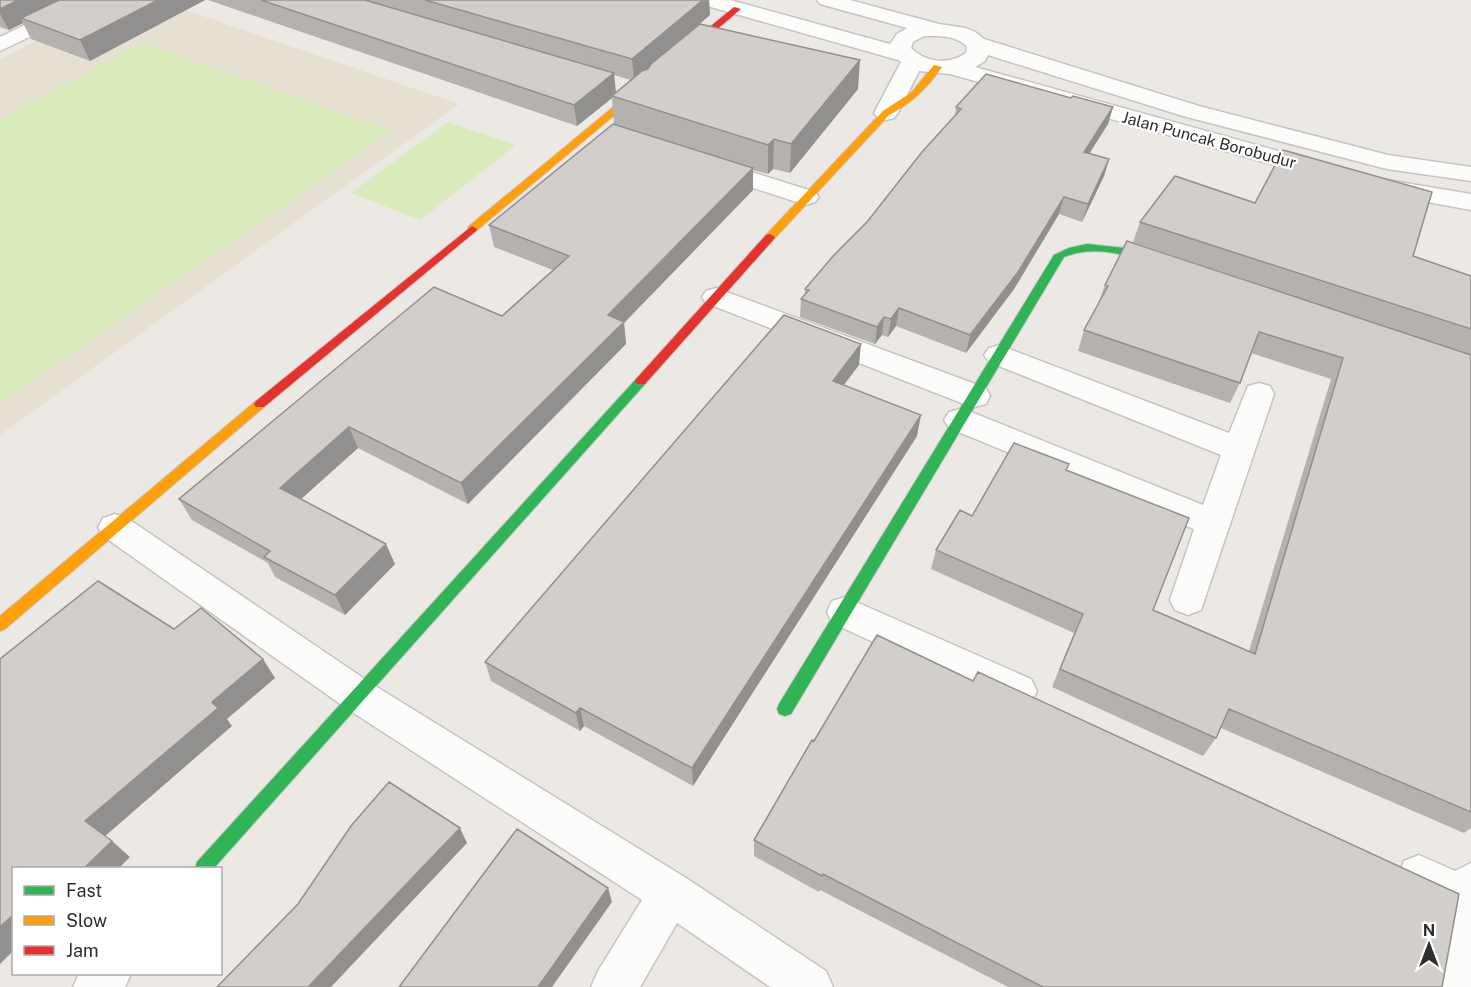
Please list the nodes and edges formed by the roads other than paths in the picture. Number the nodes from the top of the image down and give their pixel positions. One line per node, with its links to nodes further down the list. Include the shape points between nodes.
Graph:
1 (92, 0): 7 (street)
2 (707, 0): 4 (street)
3 (827, 0): 5 (street)
4 (737, 9): 8 (street); 11 (street)
5 (935, 29): 6 (street, Jalan Puncak Borobudur, via 960,33); 8 (street, via 905,37 900,49)
6 (976, 44): 9 (street, via 977,56 971,62); 12 (street, Jalan Puncak Borobudur)
7 (0, 45)
8 (909, 58): 9 (street, Jalan Puncak Borobudur); 13 (street)
9 (943, 67): 13 (street, via 904,104); 14 (street, Jalan Puncak Borobudur)
10 (617, 85): 11 (street)
11 (639, 92): 28 (street, via 605,132 190,462)
12 (1191, 111): 14 (street); 16 (street, Jalan Puncak Borobudur, via 1387,162)
13 (886, 113): 19 (street)
14 (1178, 133): 17 (street, Jalan Puncak Borobudur)
15 (683, 157): 19 (street)
16 (1471, 174)
17 (1339, 176)
18 (1362, 182): 20 (street)
19 (806, 197): 22 (street)
20 (1471, 202)
21 (1179, 269): 23 (street, via 1106,246 1071,249 1060,255)
22 (716, 297): 25 (street); 32 (street)
23 (999, 355): 25 (street); 26 (street)
24 (1259, 394): 26 (street)
25 (968, 408): 27 (street); 30 (street)
26 (1241, 450): 27 (street)
27 (1213, 523): 29 (street)
28 (114, 527): 31 (street); 32 (street)
29 (1188, 600)
30 (845, 612): 33 (street); 34 (street)
31 (0, 625)
32 (359, 696): 36 (street); 37 (street)
33 (1049, 706)
34 (785, 709)
35 (1383, 859): 38 (street)
36 (204, 867)
37 (671, 893): 41 (street); 42 (street)
38 (1470, 894): 43 (street)
39 (107, 975): 40 (street)
40 (96, 987)
41 (614, 987)
42 (810, 987)
43 (1456, 987)

